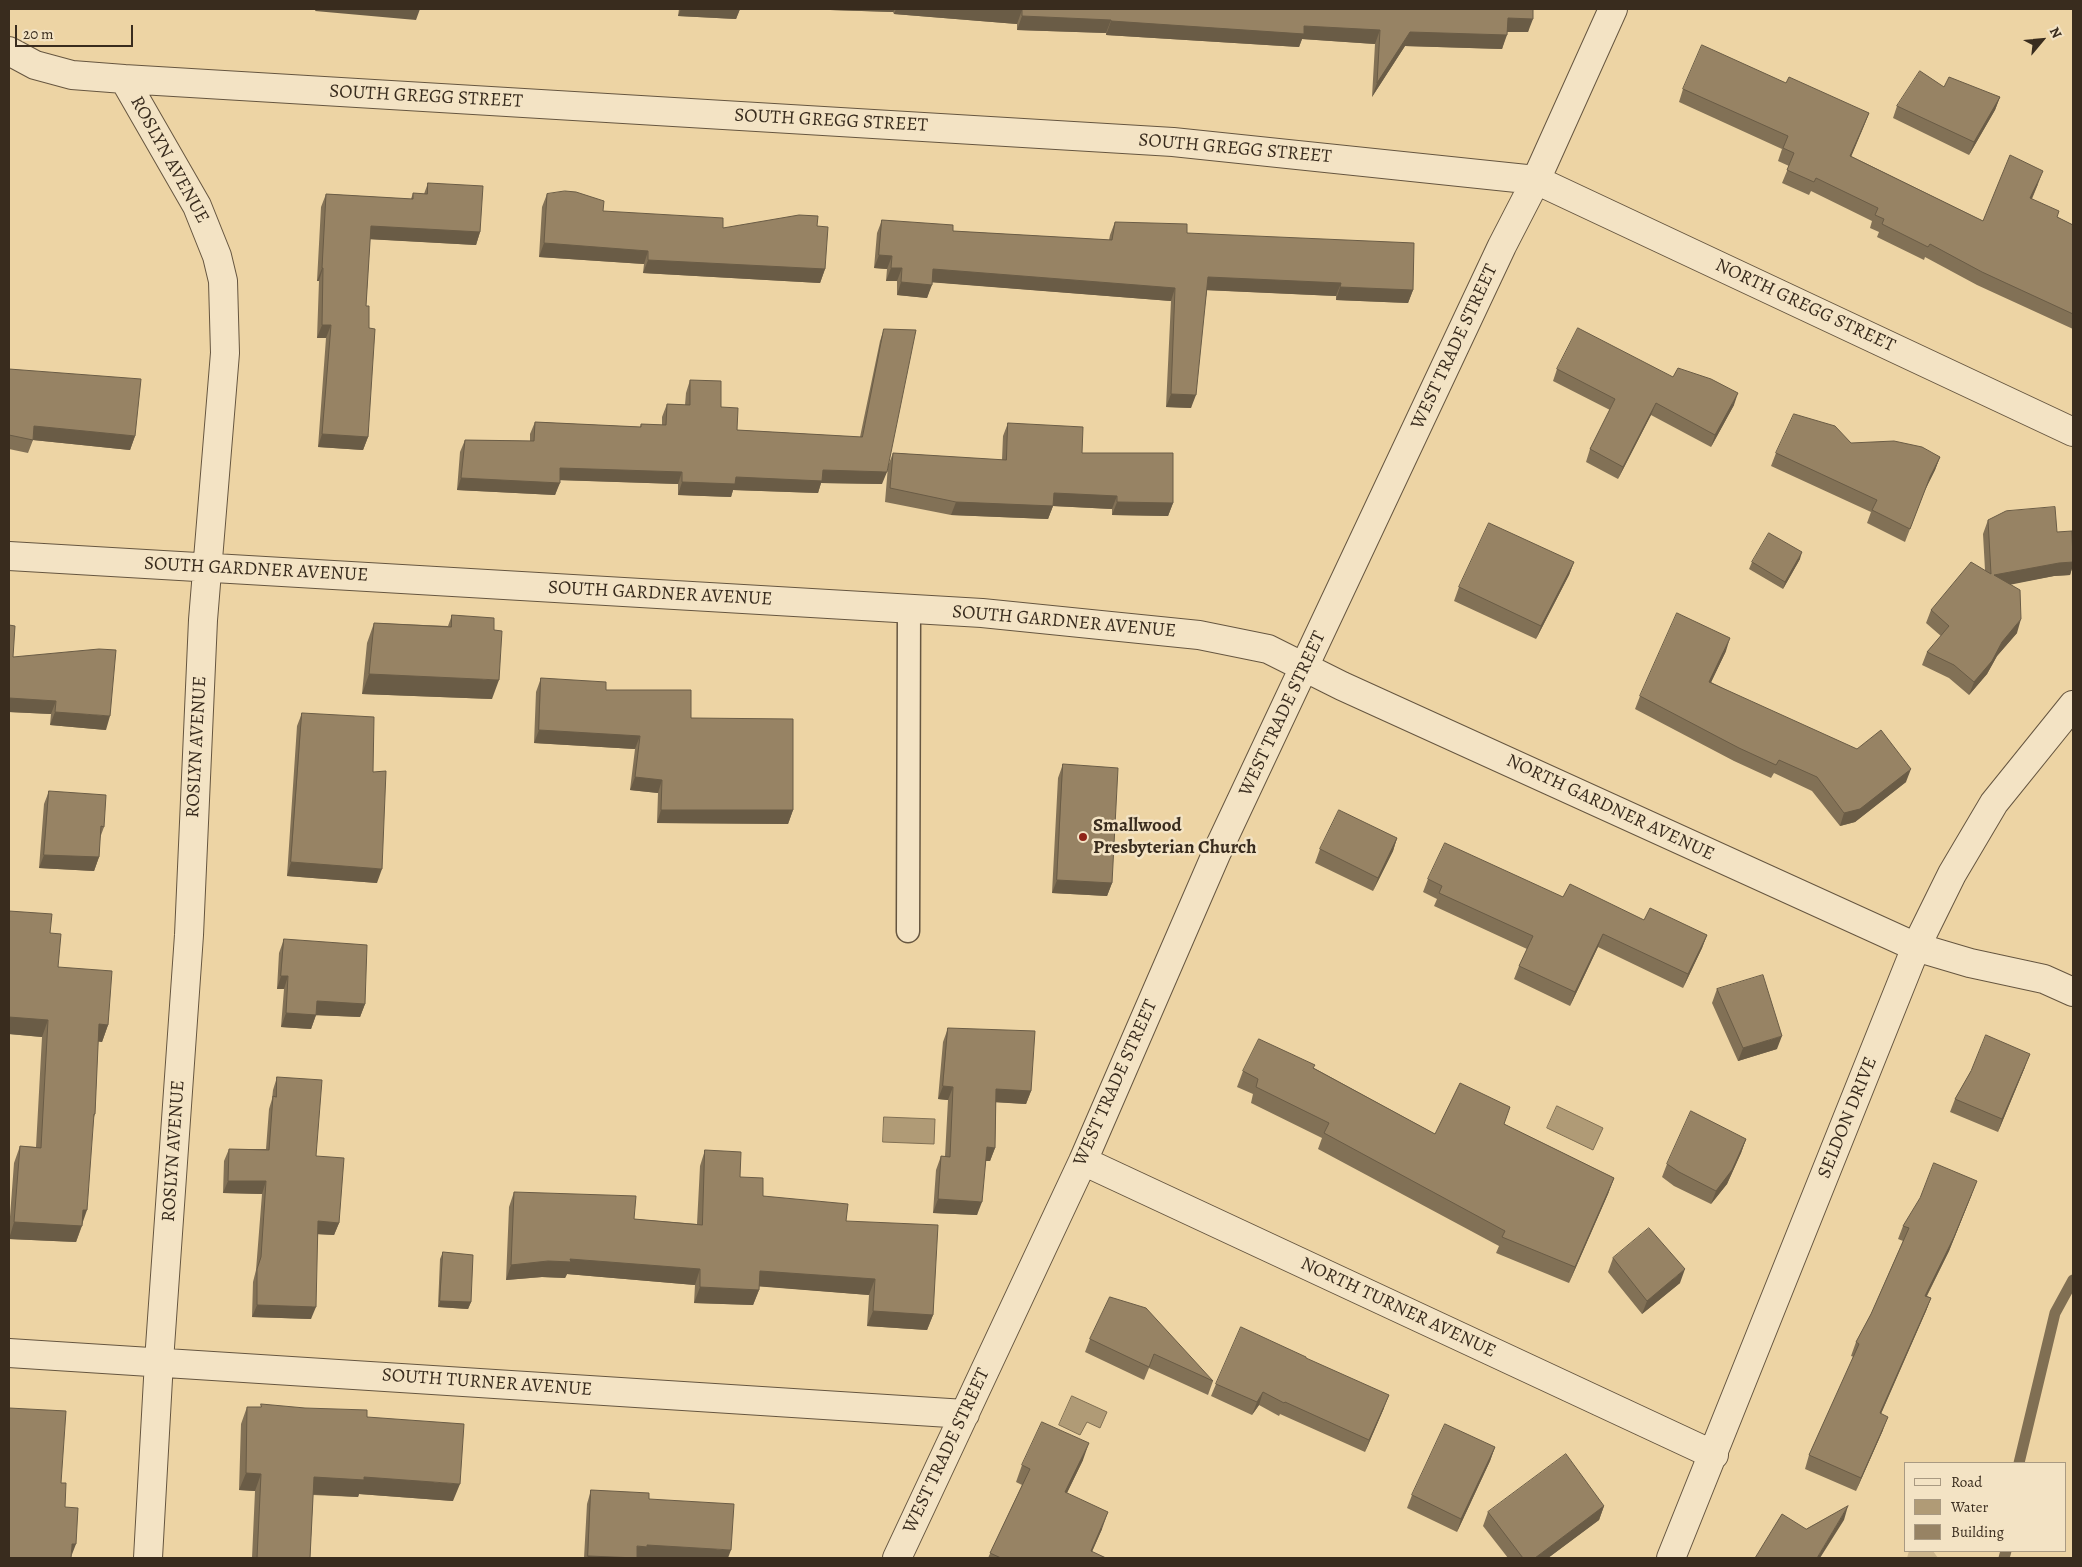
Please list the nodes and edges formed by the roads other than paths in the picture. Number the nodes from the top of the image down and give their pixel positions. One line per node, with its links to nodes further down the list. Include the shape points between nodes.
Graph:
1 (1613, 9): 4 (street, WEST TRADE STREET)
2 (9, 51): 3 (street, ROSLYN AVENUE, via 35,65 72,75)
3 (124, 79): 4 (street, SOUTH GREGG STREET, via 1173,142); 7 (street, ROSLYN AVENUE, via 198,206 223,282 225,353)
4 (1536, 180): 5 (street, NORTH GREGG STREET); 9 (street, WEST TRADE STREET)
5 (2073, 432)
6 (9, 556): 7 (street, SOUTH GARDNER AVENUE)
7 (208, 567): 8 (street, SOUTH GARDNER AVENUE); 16 (street, ROSLYN AVENUE, via 189,935)
8 (909, 609): 9 (street, SOUTH GARDNER AVENUE, via 1199,635 1268,649); 11 (lane)
9 (1304, 669): 12 (street, NORTH GARDNER AVENUE); 14 (street, WEST TRADE STREET, via 1217,852)
10 (2073, 705): 12 (street, SELDON DRIVE, via 1994,803 1952,874)
11 (908, 931)
12 (1916, 947): 13 (street, NORTH GARDNER AVENUE, via 2044,979); 18 (street, SELDON DRIVE)
13 (2073, 992)
14 (1083, 1161): 17 (street, WEST TRADE STREET); 18 (street, NORTH TURNER AVENUE)
15 (9, 1353): 16 (street, SOUTH TURNER AVENUE)
16 (159, 1362): 17 (street, SOUTH TURNER AVENUE); 19 (street, ROSLYN AVENUE)
17 (965, 1414): 20 (street, WEST TRADE STREET)
18 (1714, 1455): 21 (street, SELDON DRIVE)
19 (148, 1558)
20 (896, 1558)
21 (1671, 1558)

